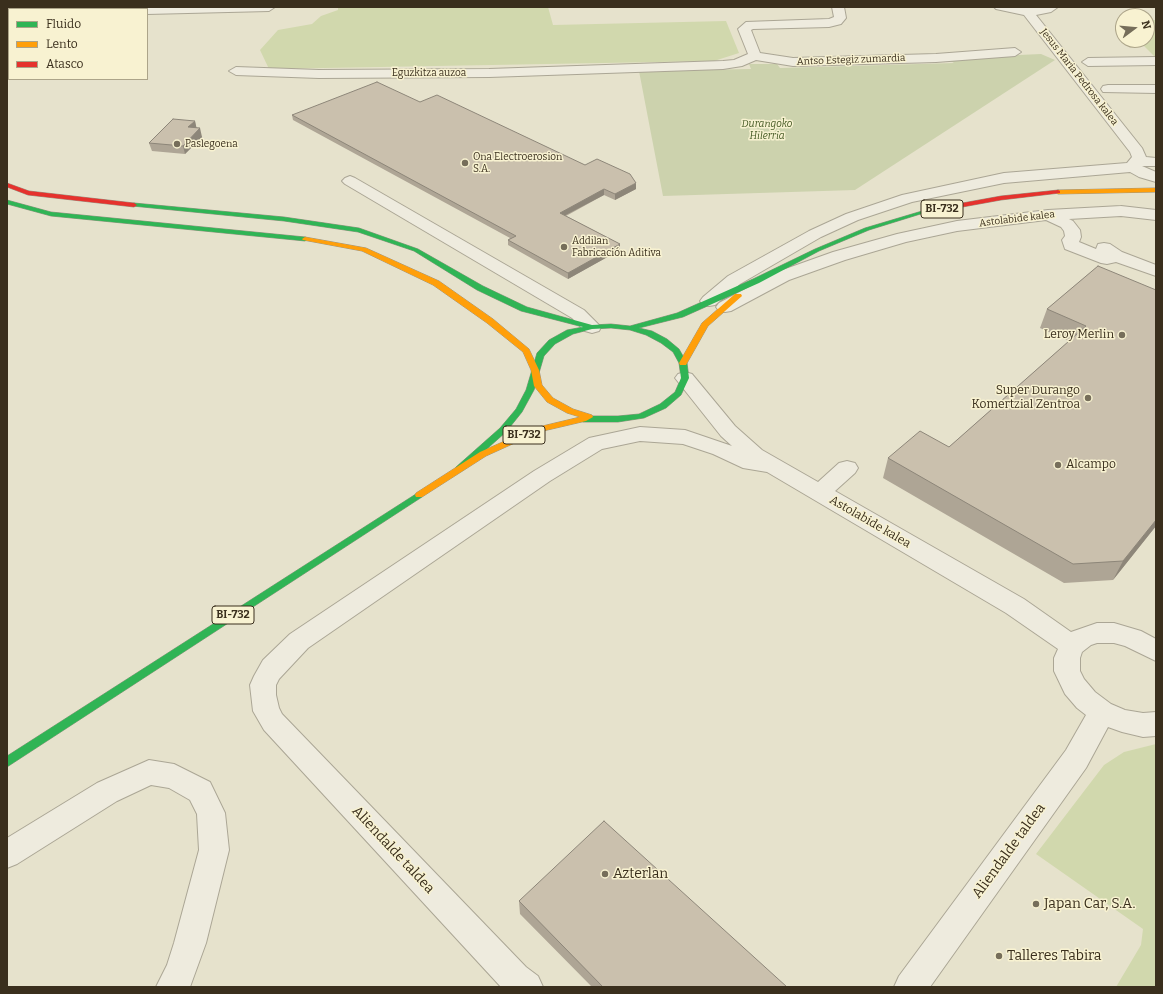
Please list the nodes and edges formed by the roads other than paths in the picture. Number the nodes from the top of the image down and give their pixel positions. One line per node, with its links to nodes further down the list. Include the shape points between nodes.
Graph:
1 (269, 7): 5 (street)
2 (838, 7): 8 (street, via 840,18 829,23 750,25 744,30)
3 (1000, 7): 6 (street)
4 (1052, 7): 6 (street, via 1043,11)
5 (148, 10)
6 (1028, 12): 14 (street, Jesus Maria Pedrosa kalea)
7 (1015, 52): 8 (street, Antso Estegiz zumardia, via 936,58 793,62)
8 (755, 56): 11 (street, Eguzkitza auzoa, via 723,65 489,73 319,74)
9 (1156, 61): 10 (street)
10 (1088, 62)
11 (236, 71)
12 (1108, 89): 13 (street)
13 (1156, 89)
14 (1130, 142): 15 (street, via 1139,152); 16 (street, via 1139,153)
15 (1156, 162): 16 (street, via 1145,161)
16 (1144, 175): 19 (main road, BI-732); 28 (main road, BI-732, via 1058,192 932,210 867,229 817,250); 29 (street, via 1004,178 908,198 852,217 815,234 734,280)
17 (350, 181): 31 (street, via 578,314)
18 (7, 185): 31 (main road, via 28,193 93,202 284,219 359,230 416,250 480,288 524,308)
19 (1156, 190)
20 (7, 202): 33 (main road, via 51,214 287,237 364,249 436,284 484,317 526,351)
21 (1077, 212): 22 (street, Astolabide kalea); 23 (street, Astolabide kalea, via 1122,211); 25 (street, via 1077,222)
22 (1048, 215): 24 (street, via 1067,224 1072,230 1073,237); 30 (street, Astolabide kalea, via 958,226 839,256 783,276)
23 (1156, 215)
24 (1070, 240): 25 (street); 26 (street, via 1078,249 1107,259)
25 (1097, 244): 26 (street)
26 (1116, 256): 27 (street)
27 (1156, 271)
28 (756, 281): 29 (main road, BI-732); 30 (main road, BI-732)
29 (709, 301): 32 (main road, BI-732, via 680,315)
30 (725, 307): 34 (main road, BI-732, via 705,325)
31 (592, 327): 32 (main road, BI-732); 33 (main road, BI-732, via 570,332 552,342 540,355)
32 (630, 328): 34 (main road, BI-732, via 664,341 676,351)
33 (535, 370): 36 (main road, BI-732, via 538,386 550,400 570,412); 39 (main road, BI-732, via 530,390 504,430)
34 (684, 371): 35 (main road, BI-732, via 678,393 663,406); 37 (street, Astolabide kalea, via 728,431)
35 (641, 416): 36 (main road, BI-732, via 618,419); 37 (street, via 662,425 689,428)
36 (594, 418): 39 (main road, BI-732, via 570,421 537,430 483,454)
37 (764, 460): 40 (street, Astolabide kalea); 47 (street, Aliendalde taldea, via 751,463 720,448 685,437 640,434 596,443 542,476 299,641 272,667 263,685 266,710 273,722)
38 (847, 468): 40 (street)
39 (459, 469): 45 (main road, BI-732)
40 (820, 493): 42 (street, Astolabide kalea, via 1015,606)
41 (1154, 645): 42 (street, via 1114,633 1097,633 1082,638)
42 (1072, 646): 43 (street, via 1067,658 1067,671 1074,686 1086,700)
43 (1102, 712): 44 (street, via 1122,721 1143,725); 49 (street, Aliendalde taldea, via 1076,759)
44 (1156, 724)
45 (7, 762)
46 (7, 854): 48 (street, via 107,792 149,772 174,776 200,791 211,813 214,850 190,943 180,973)
47 (520, 984)
48 (172, 987)
49 (910, 987)

